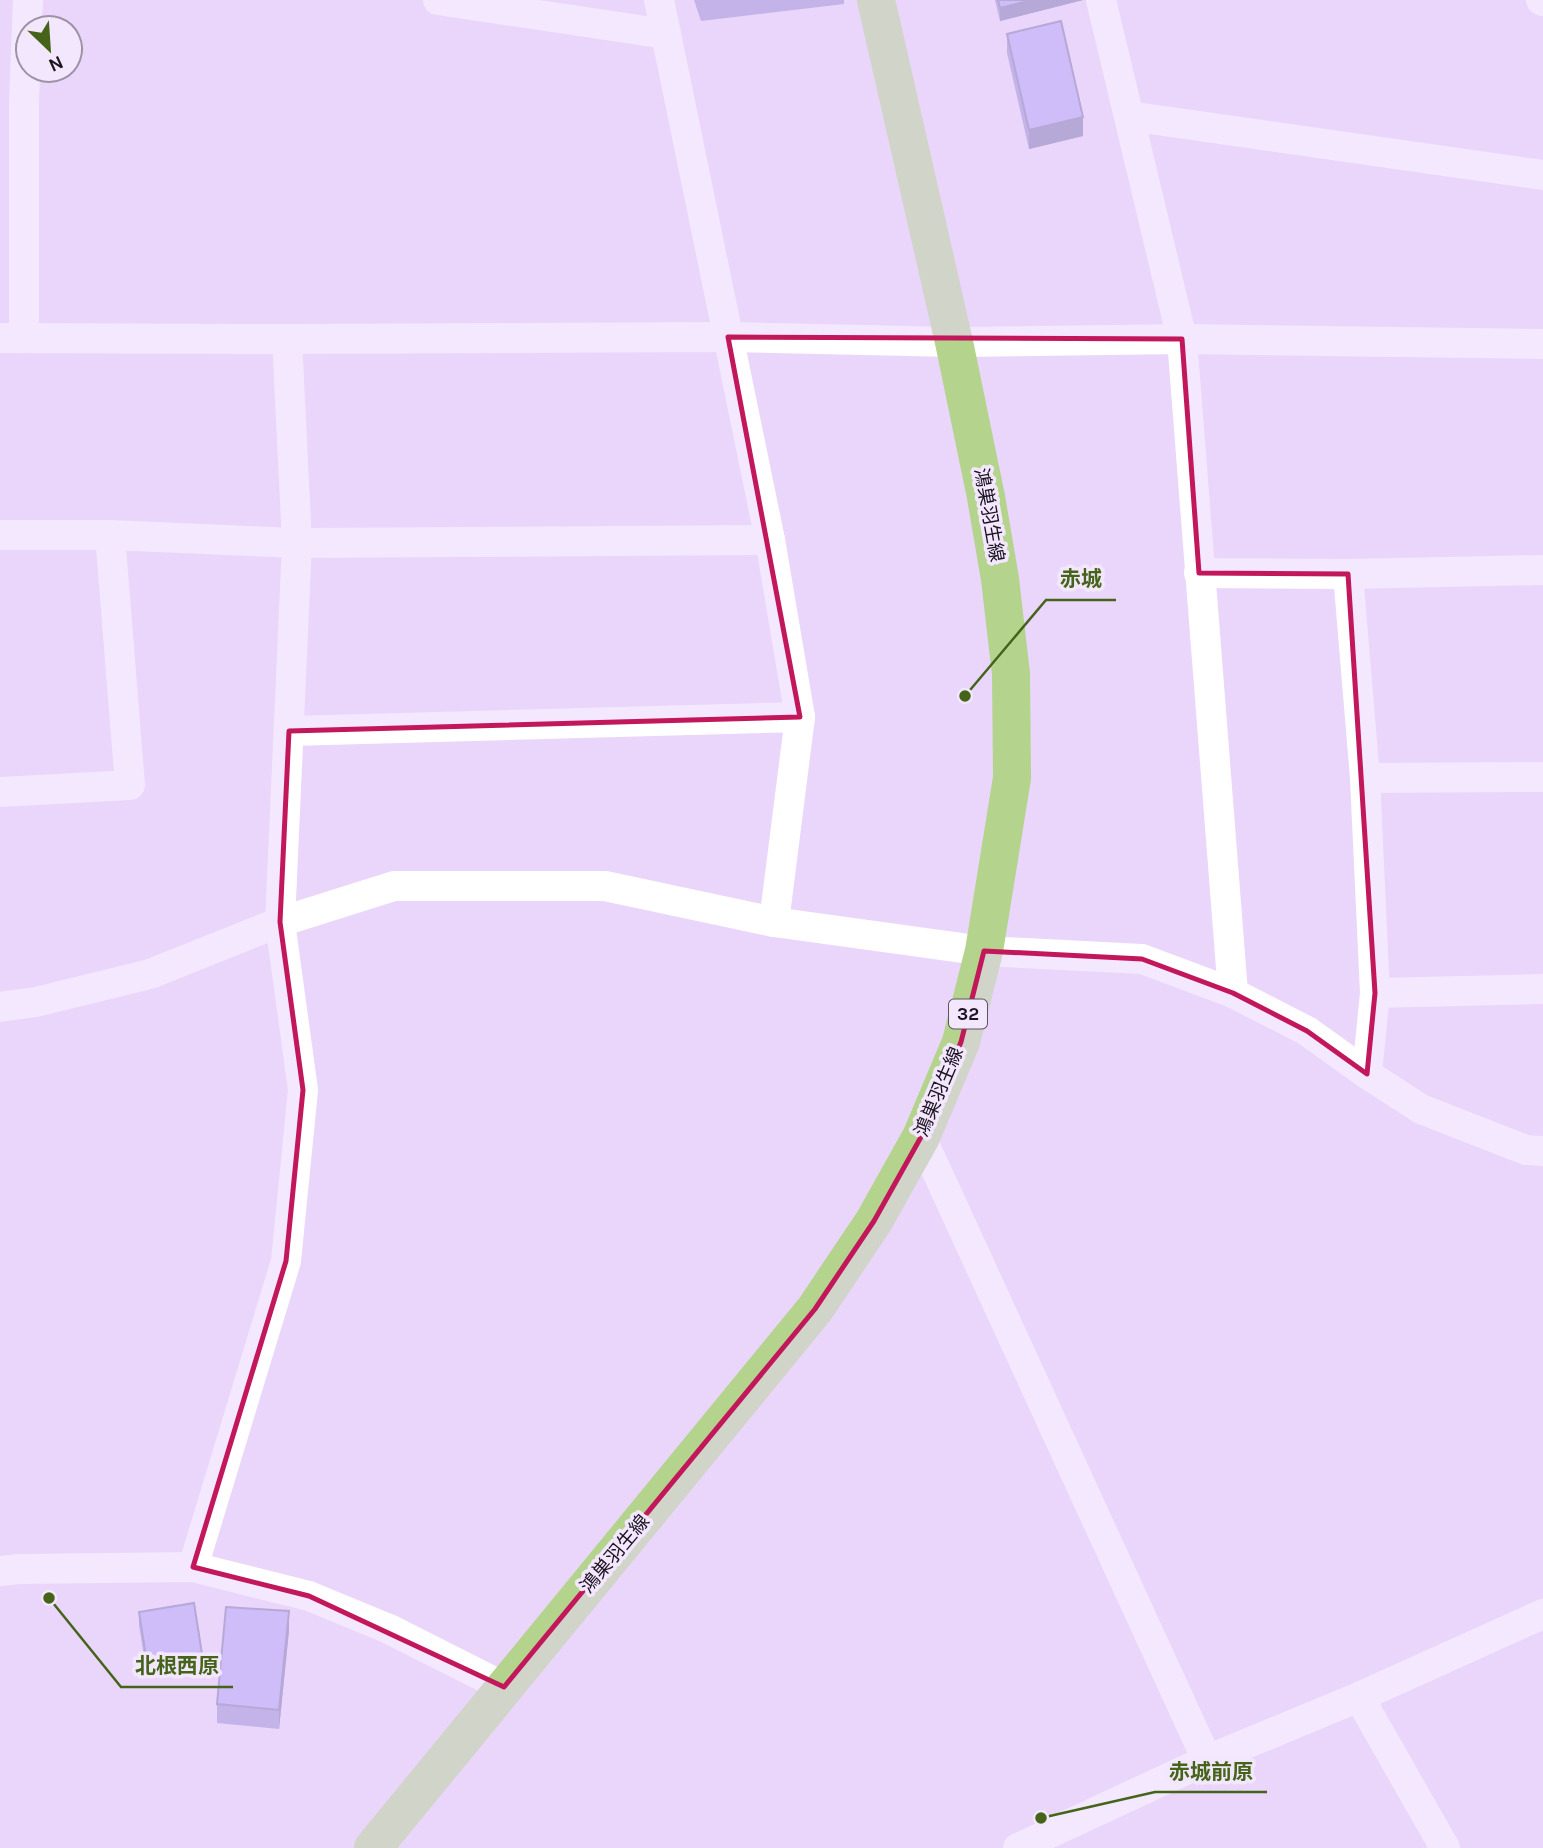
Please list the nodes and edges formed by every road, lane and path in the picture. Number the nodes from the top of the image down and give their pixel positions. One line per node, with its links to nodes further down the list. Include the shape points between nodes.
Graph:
1 (28, 0): 7 (street)
2 (438, 0): 6 (street)
3 (659, 0): 6 (street)
4 (876, 0): 14 (main road, 鴻巣羽生線 / 32)
5 (1101, 0): 8 (street)
6 (666, 34): 10 (street)
7 (12, 101): 11 (street)
8 (1129, 116): 9 (street); 13 (street)
9 (1543, 175)
10 (728, 337): 12 (street); 14 (street); 18 (street)
11 (12, 338): 12 (street)
12 (286, 339): 19 (street)
13 (1182, 339): 14 (street); 15 (street); 21 (street)
14 (954, 342): 30 (main road, 鴻巣羽生線 / 32, via 998,565 1011,674 1012,778)
15 (1543, 344)
16 (0, 535): 17 (street)
17 (110, 536): 19 (street); 27 (street, via 130,785)
18 (770, 540): 19 (street); 23 (street)
19 (297, 542): 24 (street)
20 (1543, 570): 22 (street)
21 (1199, 573): 22 (street); 32 (street)
22 (1348, 574): 26 (street)
23 (800, 717): 24 (street); 29 (street)
24 (289, 731): 28 (street)
25 (1543, 777): 26 (street)
26 (1365, 778): 33 (street)
27 (0, 792)
28 (280, 922): 29 (street, via 394,886 605,886); 34 (street, via 150,974); 38 (street, via 303,1090 286,1261)
29 (774, 922): 30 (street)
30 (984, 951): 32 (street, via 1142,959); 36 (main road, 鴻巣羽生線 / 32, via 961,1042)
31 (1543, 989): 33 (street)
32 (1233, 993): 35 (street, via 1307,1031)
33 (1375, 993): 35 (street)
34 (0, 1007)
35 (1367, 1074): 37 (street, via 1421,1109 1525,1150)
36 (921, 1137): 41 (main road, 鴻巣羽生線 / 32, via 874,1221 815,1309); 43 (street)
37 (1543, 1151)
38 (193, 1567): 39 (street); 41 (street, via 309,1596 389,1629)
39 (0, 1571)
40 (1543, 1614): 42 (street)
41 (504, 1688): 44 (main road, 鴻巣羽生線 / 32)
42 (1359, 1697): 43 (street); 46 (street)
43 (1207, 1760): 45 (street)
44 (373, 1848)
45 (1018, 1848)
46 (1445, 1848)

